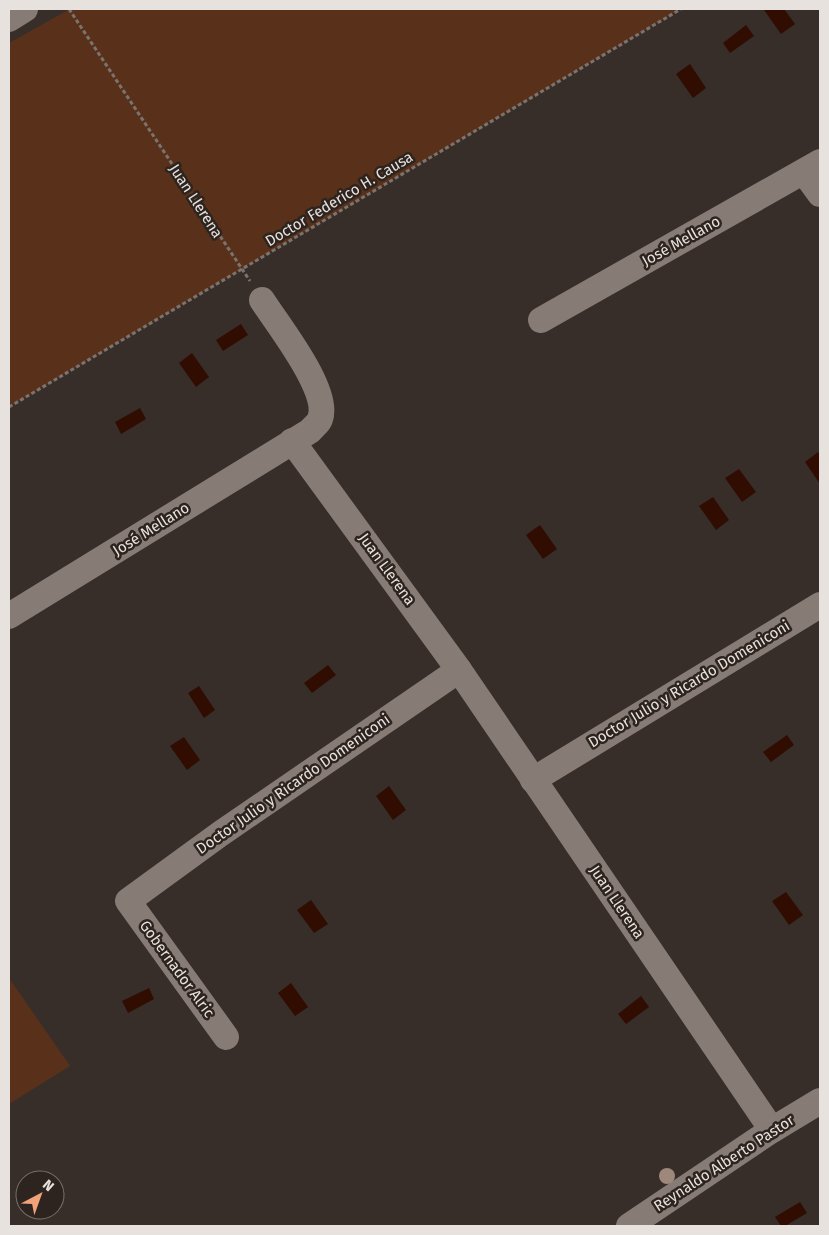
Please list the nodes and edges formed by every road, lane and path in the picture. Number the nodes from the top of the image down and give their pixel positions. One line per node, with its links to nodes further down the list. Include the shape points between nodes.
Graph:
1 (25, 9): 4 (street)
2 (69, 9): 7 (path, Juan Llerena)
3 (681, 9): 7 (path, Doctor Federico H. Causa)
4 (9, 19)
5 (812, 167): 6 (street); 9 (street, José Mellano)
6 (820, 194)
7 (242, 270): 8 (path, Juan Llerena); 10 (path, Doctor Federico H. Causa)
8 (262, 300): 11 (street, via 316,384 322,402 320,419)
9 (541, 320)
10 (9, 407)
11 (292, 441): 13 (street, José Mellano); 14 (street, Juan Llerena)
12 (820, 605): 15 (street, Doctor Julio y Ricardo Domeniconi)
13 (9, 616)
14 (459, 670): 15 (street, Juan Llerena); 16 (street, Doctor Julio y Ricardo Domeniconi)
15 (533, 780): 19 (street, Juan Llerena)
16 (128, 901): 17 (street, Gobernador Alric)
17 (226, 1037)
18 (819, 1105): 19 (street, Reynaldo Alberto Pastor)
19 (772, 1130): 20 (street, Reynaldo Alberto Pastor)
20 (629, 1226)

